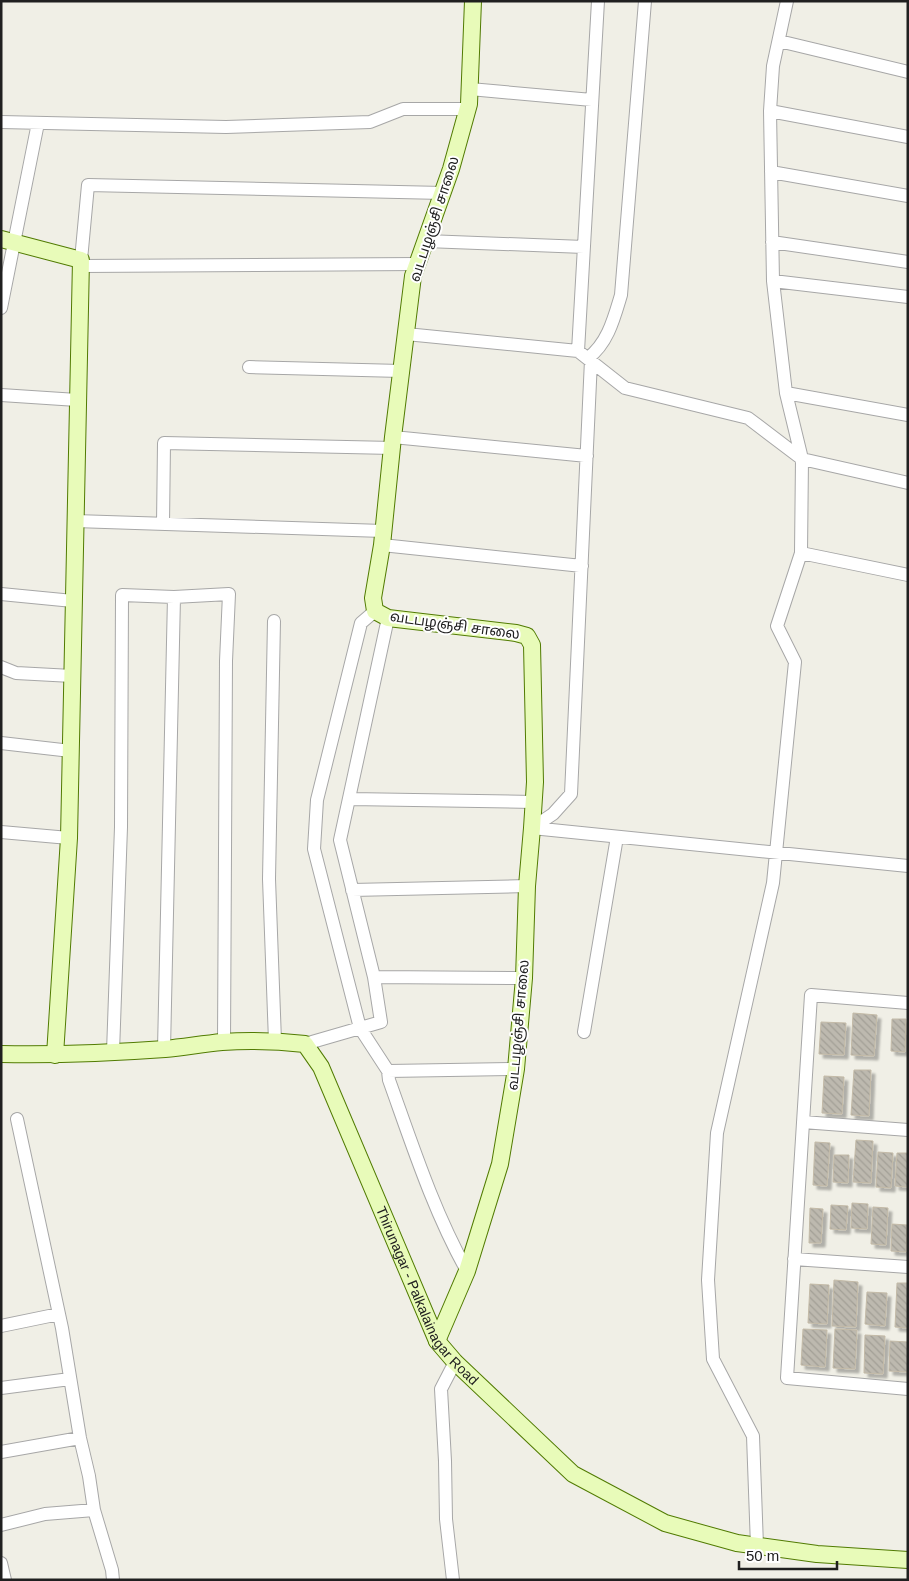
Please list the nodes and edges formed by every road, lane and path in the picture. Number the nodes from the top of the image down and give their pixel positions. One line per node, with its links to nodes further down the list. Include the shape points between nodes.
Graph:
1 (473, 1): 7 (street, வடபழஞ்சி சாலை)
2 (598, 1): 8 (street)
3 (645, 1): 28 (street, via 621,295 611,328 594,353)
4 (787, 1): 5 (street)
5 (779, 41): 6 (street); 10 (street, via 773,66)
6 (908, 72)
7 (470, 89): 8 (street); 9 (street, வடபழஞ்சி சாலை)
8 (592, 100): 20 (street)
9 (467, 109): 12 (street, via 403,110 370,122 226,127); 15 (street, வடபழஞ்சி சாலை)
10 (770, 110): 13 (street); 14 (street)
11 (1, 122): 12 (street)
12 (38, 123): 17 (street)
13 (908, 138)
14 (771, 172): 16 (street); 19 (street)
15 (443, 192): 18 (street, வடபழஞ்சி சாலை); 22 (street, via 88,184)
16 (908, 196)
17 (8, 241): 22 (street); 26 (street)
18 (426, 241): 20 (street); 23 (street, வடபழஞ்சி சாலை)
19 (772, 242): 21 (street); 24 (street)
20 (584, 247): 28 (street)
21 (908, 262)
22 (81, 263): 23 (street); 33 (street)
23 (418, 264): 27 (street, வடபழஞ்சி சாலை, via 413,276)
24 (773, 281): 25 (street); 31 (street)
25 (908, 297)
26 (1, 308)
27 (406, 334): 28 (street); 30 (street, வடபழஞ்சி சாலை)
28 (586, 356): 36 (street); 37 (street, via 626,388 748,418)
29 (249, 367): 30 (street)
30 (401, 371): 35 (street, வடபழஞ்சி சாலை)
31 (786, 393): 34 (street); 37 (street)
32 (1, 395): 33 (street)
33 (77, 400): 39 (street)
34 (908, 415)
35 (393, 442): 36 (street); 40 (street, via 164,443); 41 (street, வடபழஞ்சி சாலை)
36 (587, 456): 43 (street)
37 (802, 459): 38 (street); 42 (street)
38 (908, 483)
39 (75, 521): 40 (street); 47 (street)
40 (162, 524): 41 (street)
41 (383, 538): 43 (street); 48 (street, வடபழஞ்சி சாலை, via 373,598)
42 (802, 553): 44 (street); 60 (street, via 777,626 795,662)
43 (582, 566): 56 (street, via 571,794 553,814)
44 (908, 575)
45 (1, 594): 47 (street)
46 (174, 597): 70 (street, via 229,594); 72 (street); 73 (street, via 122,595 121,827)
47 (73, 602): 51 (street)
48 (381, 614): 54 (street); 55 (street, வடபழஞ்சி சாலை, via 527,636 532,645); 67 (street, via 361,623 317,800 314,849)
49 (274, 620): 69 (street, via 269,880)
50 (1, 667): 51 (street, via 16,673)
51 (72, 676): 53 (street)
52 (1, 743): 53 (street)
53 (71, 751): 59 (street)
54 (350, 799): 55 (street); 63 (street, via 340,840)
55 (533, 802): 56 (street, வடபழஞ்சி சாலை)
56 (532, 828): 58 (street); 62 (street, வடபழஞ்சி சாலை)
57 (1, 832): 59 (street)
58 (617, 837): 60 (street); 68 (street)
59 (69, 838): 75 (street)
60 (776, 853): 61 (street); 95 (street, via 717,1133 708,1280 713,1359 753,1436)
61 (908, 866)
62 (527, 886): 63 (street); 65 (street, வடபழஞ்சி சாலை)
63 (352, 890): 64 (street)
64 (374, 977): 65 (street); 67 (street, via 381,1022)
65 (524, 978): 76 (street, வடபழஞ்சி சாலை)
66 (908, 1003): 79 (street, via 810,995)
67 (360, 1028): 71 (street); 77 (street)
68 (584, 1032)
69 (275, 1041): 70 (street); 71 (street)
70 (224, 1042): 72 (street)
71 (305, 1044): 86 (street, Thirunagar - Palkalainagar Road, via 322,1067)
72 (164, 1049): 73 (street)
73 (113, 1052): 75 (street)
74 (1, 1054): 75 (street)
75 (55, 1055)
76 (516, 1068): 77 (street); 83 (street, வடபழஞ்சி சாலை, via 500,1164)
77 (388, 1071): 83 (street, via 432,1197)
78 (17, 1119): 84 (street)
79 (803, 1122): 80 (street); 81 (street)
80 (908, 1130)
81 (794, 1259): 82 (street); 90 (street, via 787,1378)
82 (908, 1267)
83 (466, 1271): 86 (street, வடபழஞ்சி சாலை)
84 (59, 1314): 85 (street); 88 (street)
85 (1, 1326)
86 (437, 1341): 87 (street, Thirunagar - Palkalainagar Road)
87 (455, 1362): 95 (street, Thirunagar - Palkalainagar Road, via 572,1474 665,1523); 100 (street, via 441,1390 446,1519)
88 (70, 1379): 89 (street); 91 (street)
89 (1, 1388)
90 (908, 1389)
91 (80, 1438): 92 (street); 93 (street)
92 (1, 1452)
93 (94, 1510): 94 (street, via 45,1514); 99 (street)
94 (1, 1525)
95 (757, 1546): 96 (street, Thirunagar - Palkalainagar Road)
96 (908, 1560)
97 (1, 1563): 98 (street)
98 (5, 1580)
99 (113, 1580)
100 (453, 1580)

